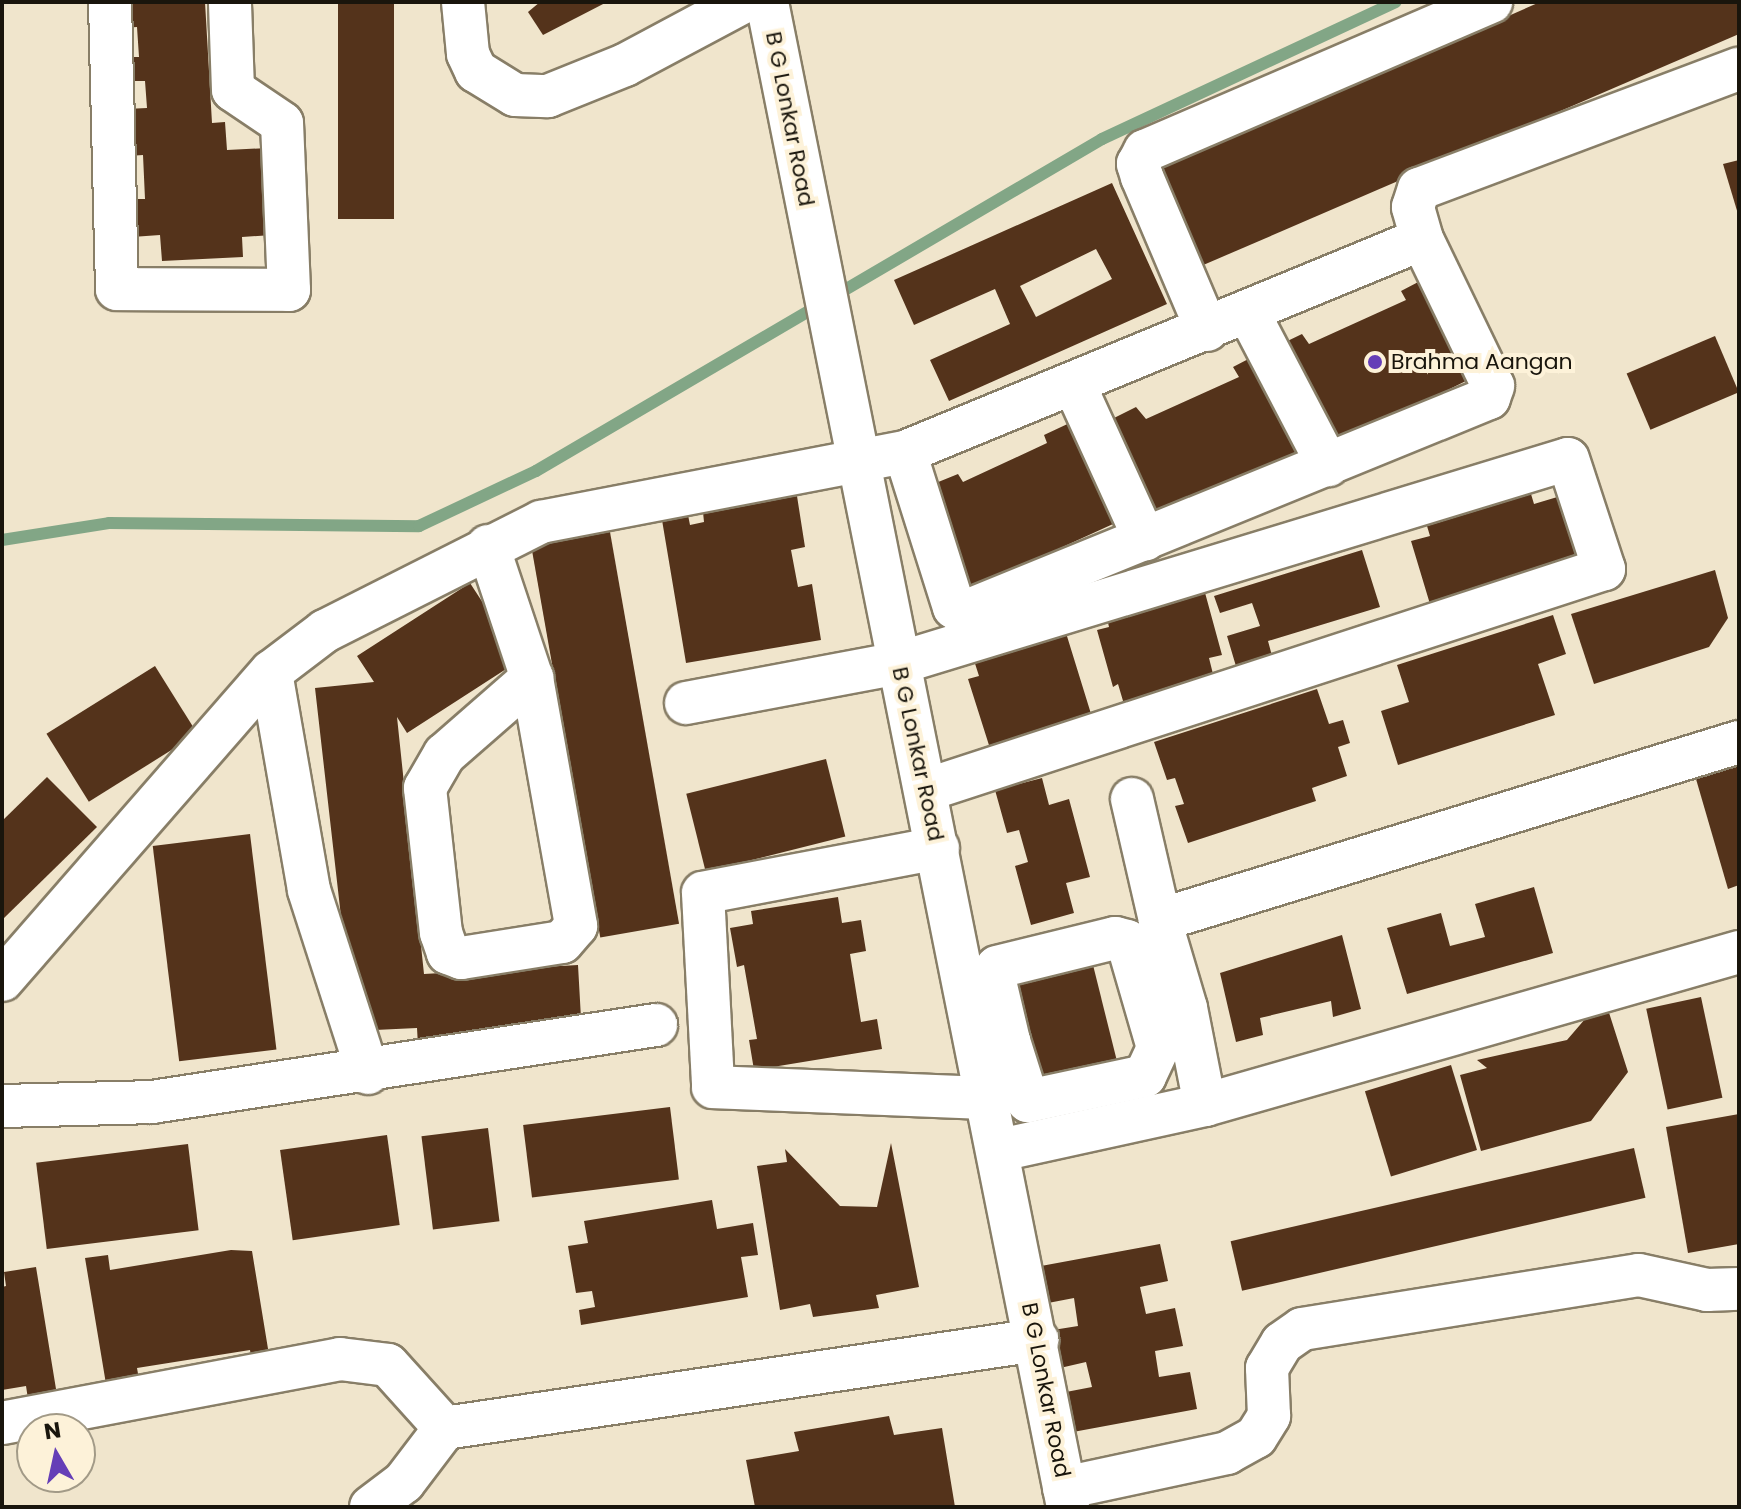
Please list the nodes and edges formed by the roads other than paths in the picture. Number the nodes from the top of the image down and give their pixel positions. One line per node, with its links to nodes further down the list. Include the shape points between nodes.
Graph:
1 (110, 2): 2 (street, via 117,289 289,290 282,123 233,90)
2 (230, 2)
3 (463, 2): 4 (street, via 468,54 476,71 515,95 548,96 625,65)
4 (743, 2)
5 (767, 2): 13 (street, B G Lonkar Road)
6 (1491, 2): 10 (street, via 1145,151 1138,164 1142,177)
7 (1739, 69): 8 (street, via 1419,189 1413,207)
8 (1422, 239): 9 (street); 14 (street, via 1468,329 1493,393)
9 (1248, 312): 10 (street); 14 (street)
10 (1207, 330): 11 (street)
11 (1074, 384): 12 (street); 15 (street)
12 (905, 452): 13 (street); 15 (street, via 957,611 967,612)
13 (858, 464): 16 (street, via 541,522); 17 (street, B G Lonkar Road)
14 (1328, 465): 15 (street)
15 (1145, 540)
16 (488, 546): 18 (street, via 325,631); 19 (street)
17 (899, 663): 20 (street); 22 (street, B G Lonkar Road); 22 (street, via 1568,459 1604,569)
18 (271, 672): 27 (street); 31 (street, via 309,890)
19 (532, 678): 19 (street, via 576,926 562,942 461,958 448,953 441,933 425,788 445,754)
20 (686, 703)
21 (1739, 742): 25 (street)
22 (926, 790): 24 (street, B G Lonkar Road)
23 (1132, 799): 25 (street)
24 (938, 848): 30 (street, B G Lonkar Road); 32 (street, via 703,893 713,1087)
25 (1160, 920): 28 (street)
26 (1739, 952): 33 (street)
27 (2, 980)
28 (1168, 1012): 30 (street, via 1145,1076 1032,1102); 30 (street, via 1127,941 1115,938 997,967); 33 (street)
29 (656, 1025): 31 (street)
30 (994, 1045): 32 (street, B G Lonkar Road)
31 (368, 1073): 34 (street, via 152,1102)
32 (989, 1098): 35 (street, B G Lonkar Road)
33 (1205, 1105): 35 (street)
34 (2, 1106)
35 (1000, 1150): 37 (street, B G Lonkar Road)
36 (1739, 1289): 40 (street, via 1707,1290 1639,1275 1302,1329 1282,1343 1267,1368 1269,1416 1256,1437 1227,1453)
37 (1037, 1340): 39 (street); 40 (street, B G Lonkar Road)
38 (2, 1423): 39 (street, via 340,1359 388,1365)
39 (445, 1428): 41 (street, via 404,1482)
40 (1066, 1497)
41 (371, 1507)

